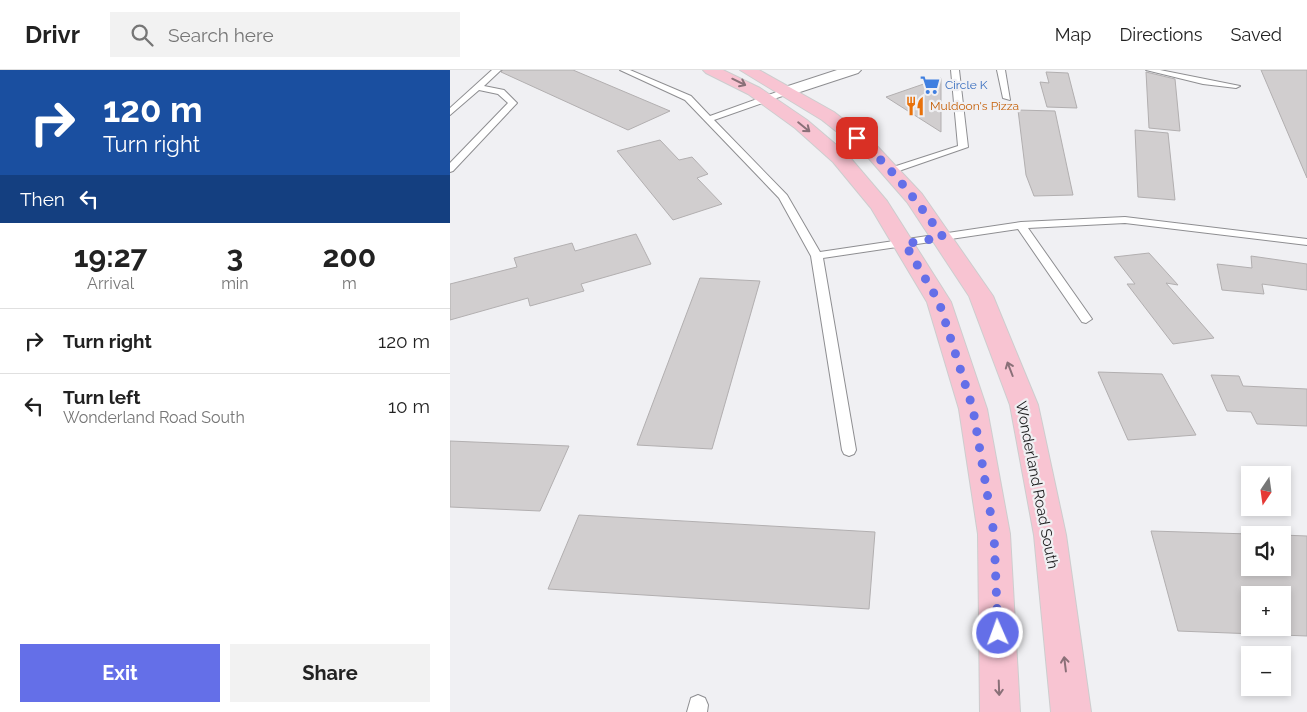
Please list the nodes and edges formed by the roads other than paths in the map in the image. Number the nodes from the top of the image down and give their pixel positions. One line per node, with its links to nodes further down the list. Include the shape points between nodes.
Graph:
1 (497, 70): 10 (lane)
2 (624, 70): 15 (lane, via 688,98)
3 (711, 70): 12 (main road, one-way to 12)
4 (748, 70): 11 (main road, Wonderland Road South)
5 (853, 70): 11 (street)
6 (955, 70): 17 (lane, via 963,147)
7 (1001, 70): 13 (lane)
8 (1150, 70): 9 (lane)
9 (1236, 86)
10 (477, 87): 14 (lane); 16 (lane, via 501,92 513,103)
11 (788, 91): 12 (lane); 17 (main road, Wonderland Road South, via 828,116 871,150)
12 (765, 98): 15 (lane); 21 (main road, one-way to 21, via 802,124 840,158 880,205)
13 (1007, 98)
14 (450, 112)
15 (708, 119): 22 (lane, via 783,197)
16 (450, 169)
17 (890, 171): 19 (main road, Wonderland Road South, via 915,198)
18 (1021, 225): 19 (lane); 20 (lane, via 1125,220); 23 (lane)
19 (943, 237): 21 (lane); 26 (main road, Wonderland Road South, one-way to 19, via 1050,535 1024,405 981,296)
20 (1307, 242)
21 (905, 244): 22 (lane); 25 (main road, one-way to 25, via 939,302 973,409 994,534)
22 (817, 256): 24 (lane)
23 (1086, 319)
24 (849, 450)
25 (1000, 712)
26 (1071, 712)

